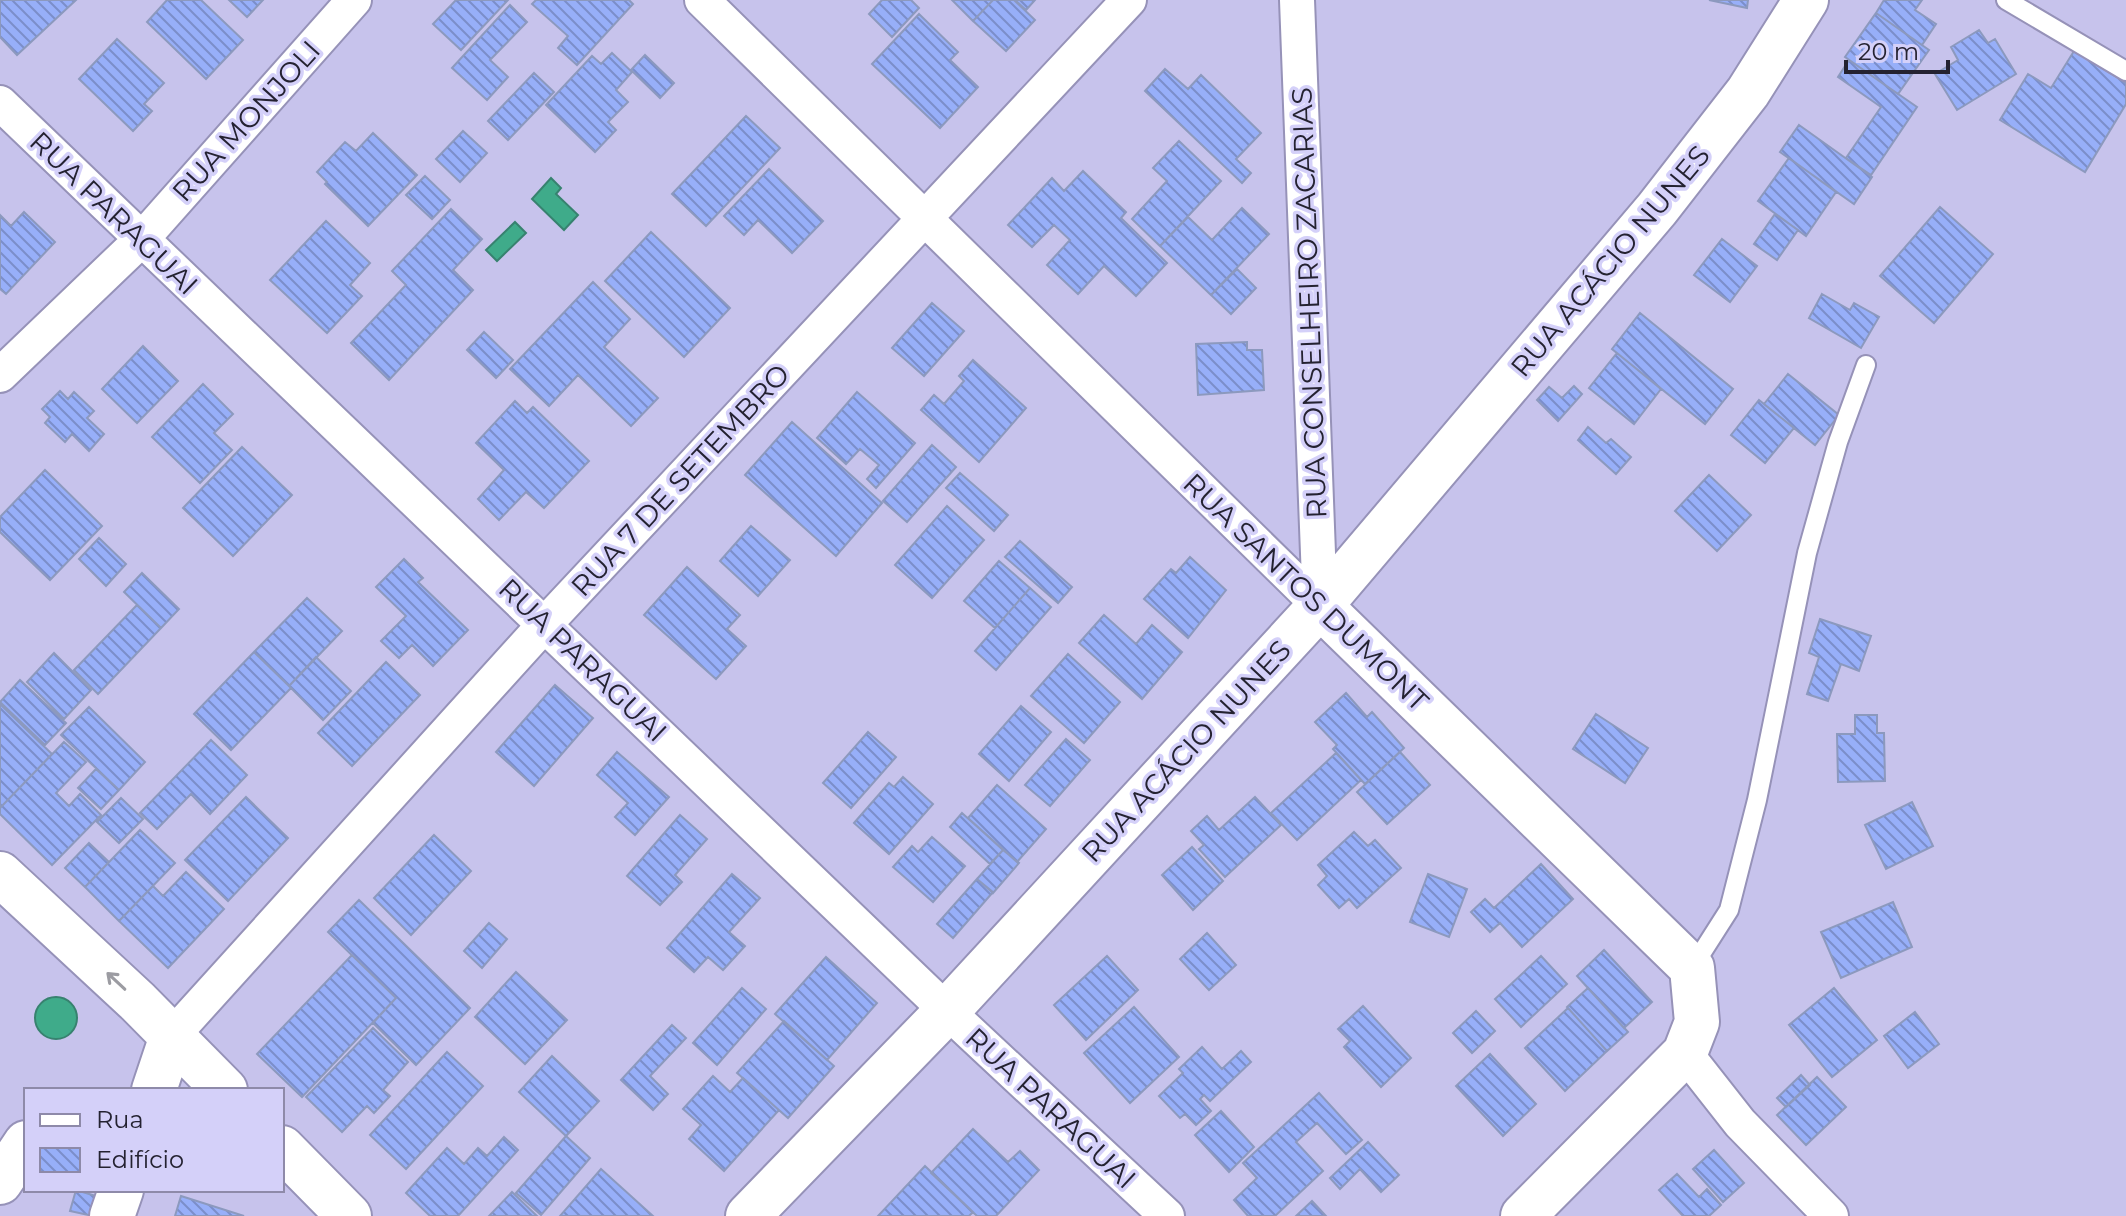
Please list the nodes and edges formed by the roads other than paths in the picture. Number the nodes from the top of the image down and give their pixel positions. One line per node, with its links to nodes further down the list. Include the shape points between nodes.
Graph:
1 (354, 0): 10 (street, RUA MONJOLI)
2 (702, 0): 9 (street, RUA SANTOS DUMONT)
3 (1129, 0): 9 (street, RUA 7 DE SETEMBRO)
4 (1297, 0): 13 (street, RUA CONSELHEIRO ZACARIAS)
5 (1806, 0): 13 (street, RUA ACÁCIO NUNES, via 1748,92 1657,209)
6 (2006, 0): 7 (lane)
7 (2126, 71)
8 (0, 103): 10 (street, RUA PARAGUAI)
9 (926, 220): 13 (street, RUA SANTOS DUMONT); 14 (street, RUA 7 DE SETEMBRO)
10 (141, 240): 12 (street, RUA MONJOLI); 14 (street, RUA PARAGUAI)
11 (1866, 365): 16 (lane, via 1807,553 1729,910)
12 (0, 375)
13 (1320, 606): 16 (street, RUA SANTOS DUMONT); 17 (street, RUA ACÁCIO NUNES)
14 (545, 624): 17 (street, RUA PARAGUAI); 18 (street, RUA 7 DE SETEMBRO)
15 (0, 874): 18 (street, one-way to 15)
16 (1692, 968): 19 (street, via 1697,1022)
17 (947, 1011): 28 (street, RUA ACÁCIO NUNES); 29 (street, RUA PARAGUAI)
18 (172, 1036): 20 (street); 21 (street)
19 (1685, 1053): 30 (street); 31 (street, via 1740,1123)
20 (155, 1088)
21 (223, 1088)
22 (24, 1146): 24 (street)
23 (284, 1150): 27 (street)
24 (0, 1182)
25 (120, 1192): 26 (street)
26 (112, 1216)
27 (349, 1216)
28 (748, 1216)
29 (1167, 1216)
30 (1523, 1216)
31 (1831, 1216)

